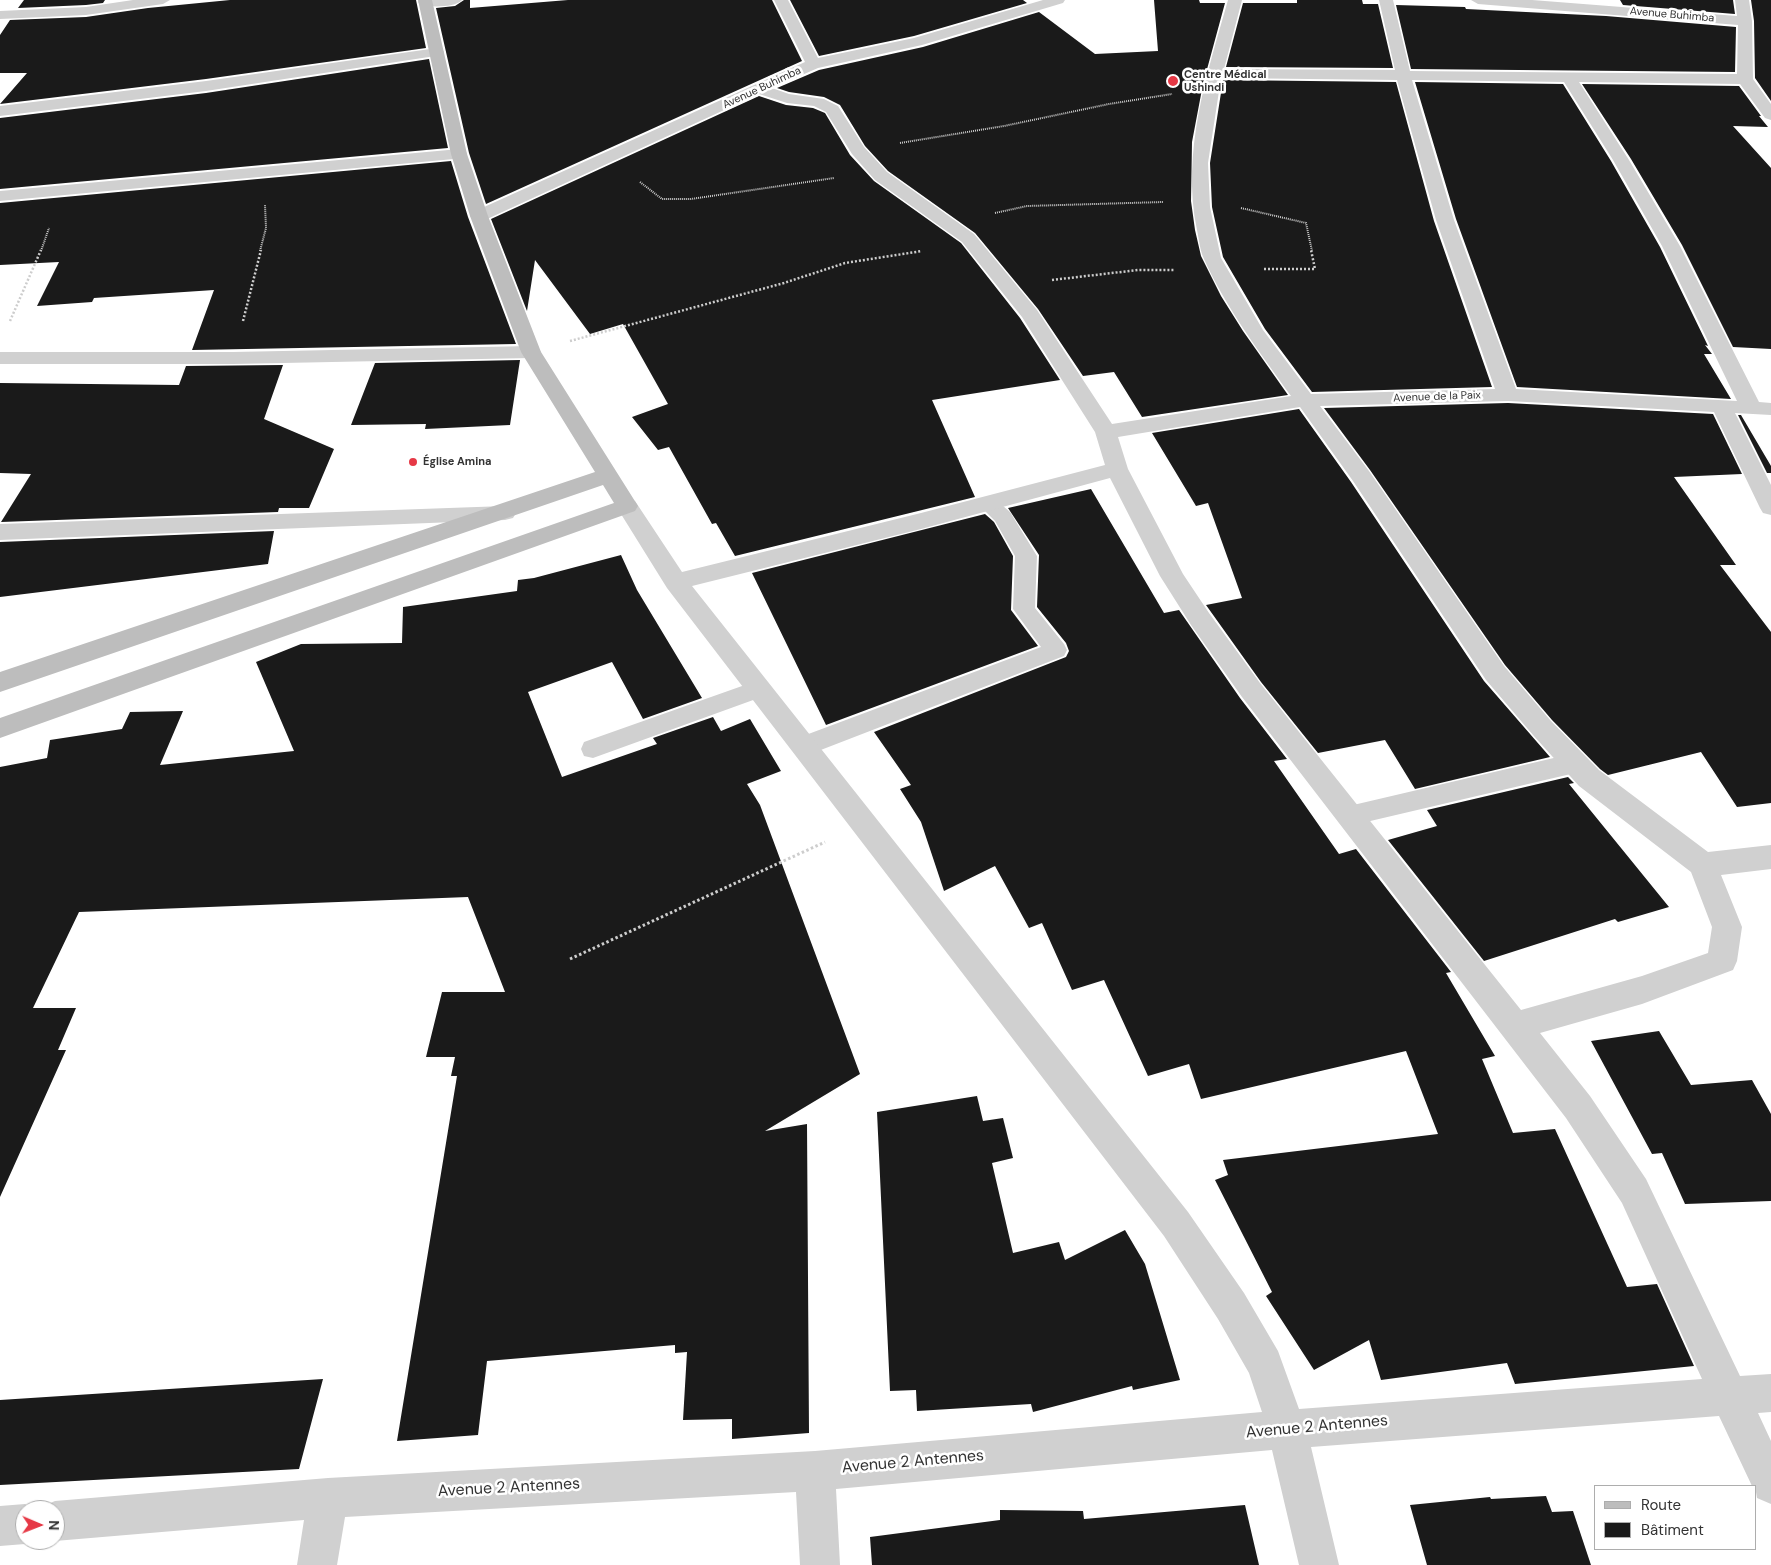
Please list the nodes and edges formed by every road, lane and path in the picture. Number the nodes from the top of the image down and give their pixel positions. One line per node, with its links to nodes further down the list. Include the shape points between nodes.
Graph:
1 (163, 0): 10 (street, via 86,11)
2 (455, 0): 9 (street)
3 (781, 0): 13 (street)
4 (1058, 0): 13 (street, Avenue Buhimba, via 917,42)
5 (1235, 0): 14 (street)
6 (1386, 0): 15 (street)
7 (1478, 0): 11 (street, Avenue Buhimba)
8 (1742, 0): 11 (street)
9 (425, 1): 12 (main road)
10 (0, 15)
11 (1745, 22): 17 (street)
12 (437, 52): 20 (street, via 206,86); 23 (main road)
13 (813, 64): 18 (street, Avenue Buhimba)
14 (1215, 73): 15 (street); 19 (street)
15 (1402, 76): 16 (street); 39 (street, via 1445,222)
16 (1569, 78): 17 (street); 42 (street, via 1622,160)
17 (1745, 79): 21 (street)
18 (759, 89): 22 (street, via 832,109); 24 (street, Avenue Buhimba)
19 (1210, 90): 22 (path, via 1109,104 1004,126); 29 (street, via 1200,162)
20 (0, 111)
21 (1771, 115)
22 (858, 150): 25 (street)
23 (459, 154): 26 (street); 30 (main road)
24 (608, 158): 25 (path, via 662,198 691,199); 30 (street, Avenue Buhimba)
25 (876, 171): 31 (street)
26 (263, 172): 27 (street); 38 (path, via 266,228)
27 (60, 191): 28 (street); 35 (path, via 42,248)
28 (0, 196)
29 (1201, 207): 31 (path, via 1174,202 1027,206); 33 (street, via 1212,258); 33 (path, via 1256,208 1288,221 1306,223 1315,269)
30 (479, 216): 36 (main road)
31 (946, 222): 32 (street)
32 (972, 243): 34 (street); 36 (path, via 845,263 784,283)
33 (1219, 270): 34 (path, via 1138,270); 40 (street, via 1254,331)
34 (1007, 285): 43 (street, via 1030,314)
35 (8, 326)
36 (531, 352): 38 (street); 45 (main road)
37 (0, 358): 38 (street)
38 (233, 358)
39 (1508, 395): 40 (street, Avenue de la Paix); 41 (street, Avenue de la Paix)
40 (1307, 400): 43 (street, Avenue de la Paix); 57 (street, via 1495,674)
41 (1721, 406): 42 (street, Avenue de la Paix); 48 (street)
42 (1761, 408)
43 (1106, 432): 44 (street)
44 (1117, 469): 46 (street); 58 (street, via 1172,576 1200,619)
45 (607, 476): 47 (main road); 49 (main road)
46 (988, 504): 51 (street); 55 (lane, via 1003,517 1026,556 1024,609 1056,650)
47 (627, 506): 51 (street); 54 (main road)
48 (1771, 508)
49 (505, 514): 50 (street); 52 (main road)
50 (0, 532)
51 (676, 582): 53 (street)
52 (0, 682)
53 (759, 689): 55 (street); 56 (lane)
54 (0, 728)
55 (804, 746): 59 (street)
56 (593, 749)
57 (1575, 763): 58 (lane); 61 (street, via 1589,778)
58 (1350, 816): 63 (street)
59 (865, 824): 62 (path); 66 (street, via 1176,1224 1265,1364)
60 (1771, 857): 61 (street)
61 (1703, 865): 63 (street, via 1727,927 1722,961 1642,990)
62 (570, 959)
63 (1515, 1026): 65 (street, via 1578,1107 1634,1191)
64 (1771, 1393): 65 (street, Avenue 2 Antennes)
65 (1730, 1394): 66 (street, Avenue 2 Antennes); 68 (street)
66 (1287, 1429): 67 (street, Avenue 2 Antennes); 75 (street)
67 (815, 1471): 69 (street, Avenue 2 Antennes); 74 (street)
68 (1771, 1484)
69 (328, 1498): 70 (street, Avenue 2 Antennes); 73 (street)
70 (65, 1520)
71 (15, 1525): 72 (street)
72 (0, 1526)
73 (317, 1565)
74 (820, 1565)
75 (1319, 1565)

